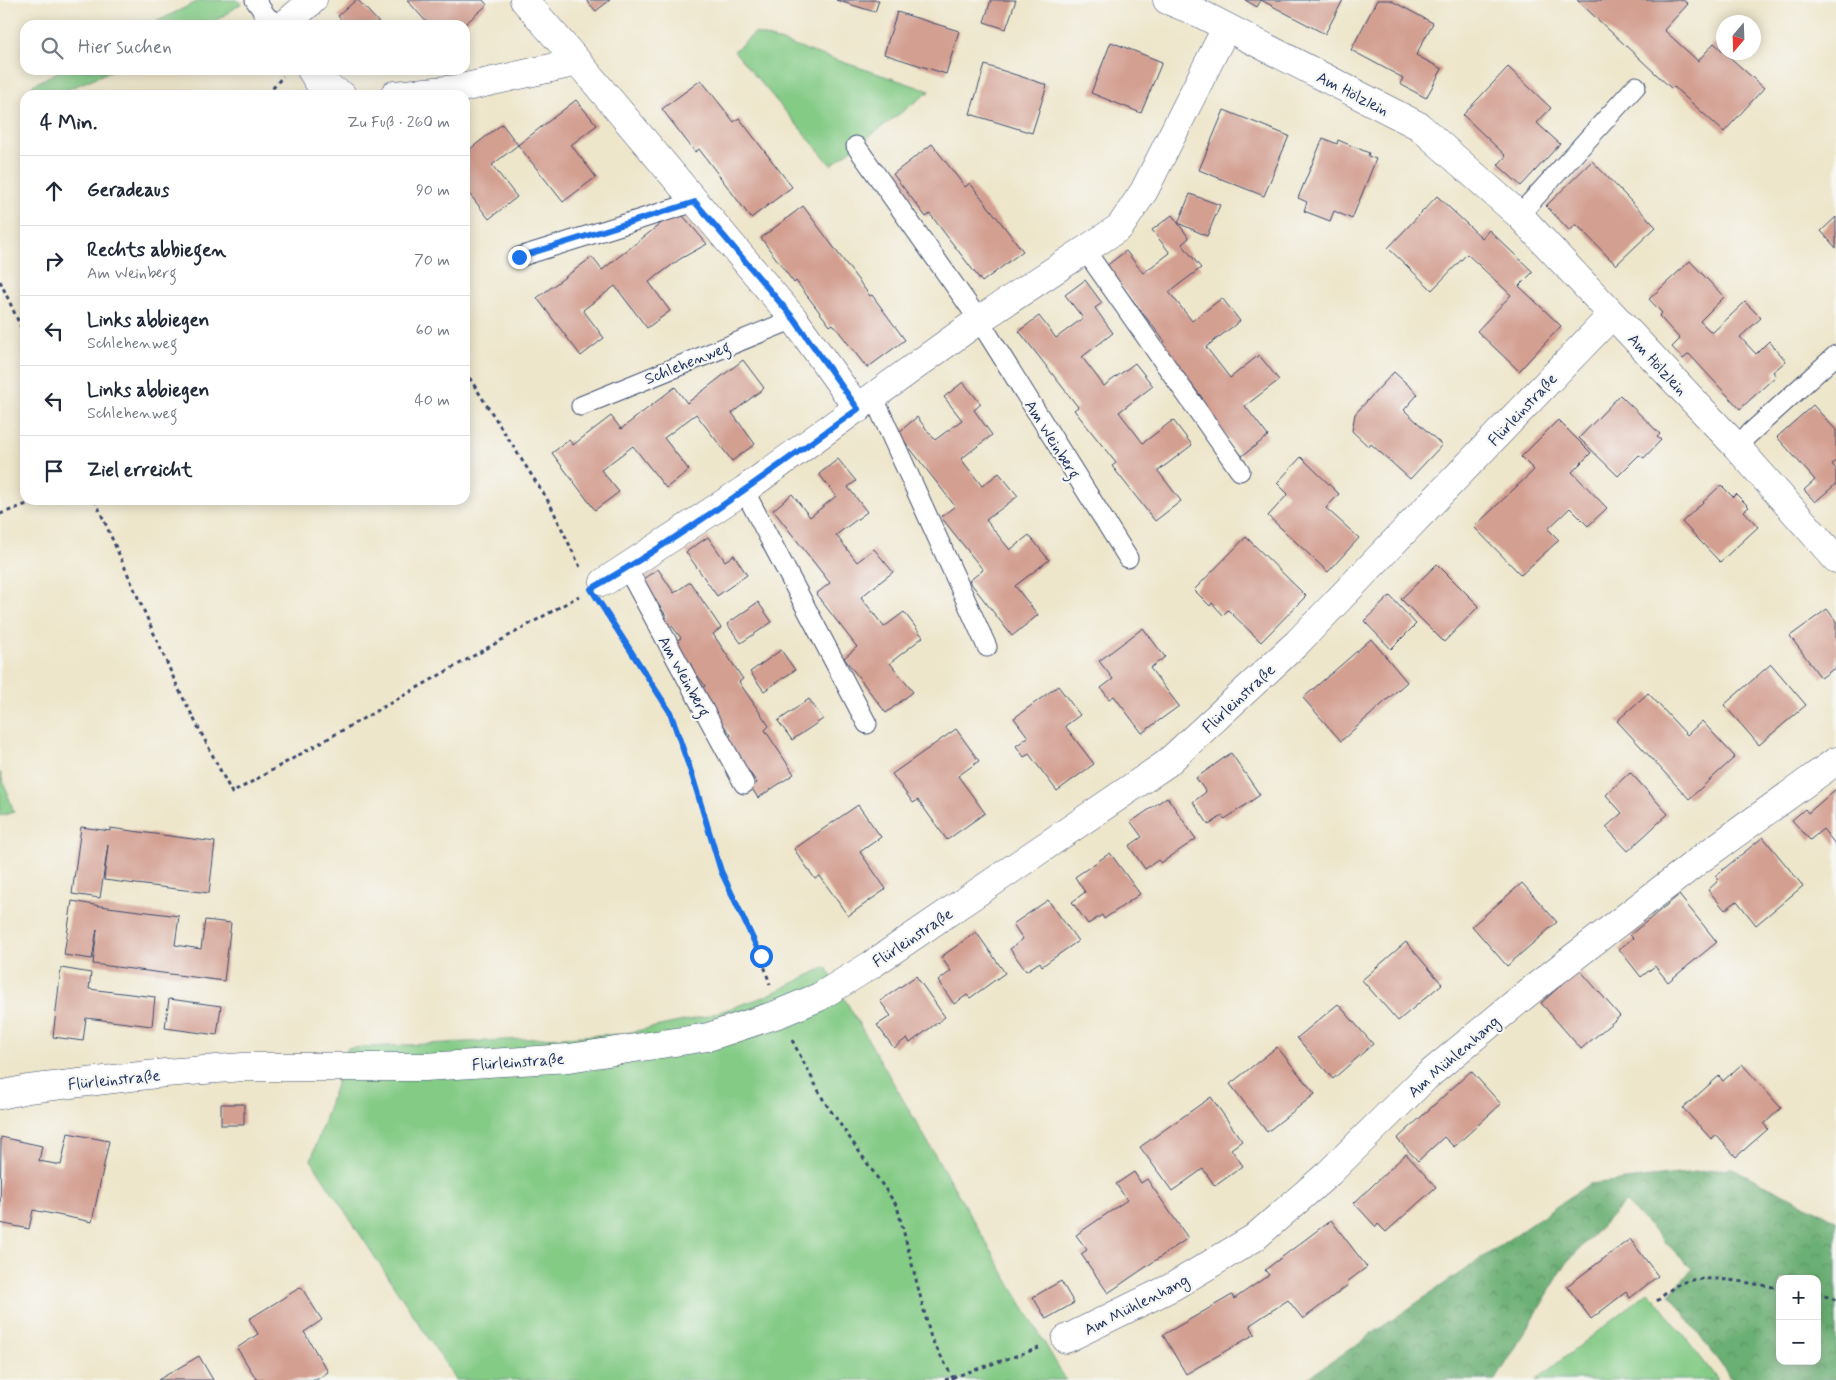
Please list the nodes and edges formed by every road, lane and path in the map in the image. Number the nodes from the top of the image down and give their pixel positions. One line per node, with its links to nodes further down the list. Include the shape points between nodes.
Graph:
1 (255, 0): 5 (lane)
2 (313, 0): 6 (street)
3 (524, 0): 8 (street)
4 (1167, 0): 7 (street, Am Hölzlein)
5 (272, 20)
6 (290, 20)
7 (1226, 28): 17 (street, Am Hölzlein, via 1420,126); 18 (street, via 1144,191 1120,227)
8 (578, 62): 14 (street); 16 (street)
9 (284, 75): 12 (path)
10 (314, 75): 13 (street, via 319,83)
11 (1636, 86): 17 (lane)
12 (271, 90)
13 (332, 90)
14 (446, 90)
15 (856, 146): 23 (lane, Am Weinberg)
16 (695, 202): 19 (lane); 22 (street)
17 (1520, 215): 21 (street, Am Hölzlein)
18 (1084, 250): 23 (street); 30 (lane)
19 (519, 257)
20 (0, 281): 24 (path)
21 (1612, 315): 29 (street, Am Hölzlein); 42 (street, Flürleinstraße, via 1298,644 1166,764 871,965 818,997)
22 (794, 319): 27 (street); 28 (lane, Schlehenweg)
23 (979, 320): 27 (street); 35 (lane, Am Weinberg)
24 (20, 325)
25 (1836, 355): 29 (lane)
26 (470, 379): 37 (path, via 550,504)
27 (866, 403): 31 (street); 38 (lane)
28 (580, 406)
29 (1736, 446): 36 (street, Am Hölzlein)
30 (1240, 470)
31 (744, 490): 37 (street); 39 (lane)
32 (24, 505): 34 (path)
33 (97, 505): 37 (path, via 178,688 232,793)
34 (0, 514)
35 (1128, 558)
36 (1836, 559)
37 (607, 580): 41 (lane, Am Weinberg); 42 (path, via 670,712 721,871 761,956)
38 (987, 647)
39 (867, 724)
40 (1836, 761): 48 (street, Am Mühlenhang, via 1702,858 1526,995 1426,1077 1329,1173 1254,1238 1172,1288)
41 (744, 784)
42 (778, 1014): 43 (street, Flürleinstraße, via 708,1037 569,1058 425,1067 244,1067 47,1086); 49 (path, via 824,1101 897,1206 931,1338)
43 (0, 1095)
44 (1776, 1287): 47 (path, via 1697,1278 1677,1285)
45 (1821, 1294): 46 (path)
46 (1836, 1300)
47 (1657, 1301)
48 (1066, 1339): 49 (path)
49 (953, 1378): 50 (path)
50 (945, 1380)

